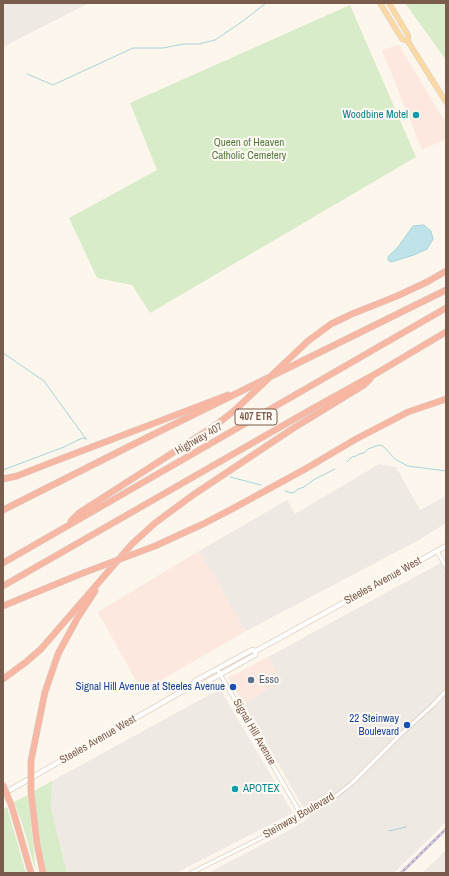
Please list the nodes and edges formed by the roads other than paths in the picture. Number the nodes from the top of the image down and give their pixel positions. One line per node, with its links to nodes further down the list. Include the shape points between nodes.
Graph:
1 (380, 3): 3 (main road, via 402,39)
2 (389, 3): 3 (main road, via 408,35)
3 (408, 41): 4 (main road)
4 (446, 102)
5 (446, 271): 7 (highway)
6 (446, 275): 7 (highway)
7 (427, 282): 16 (highway, bridge, via 330,324 216,425 79,513)
8 (446, 290): 12 (highway)
9 (446, 308): 16 (highway, Highway 407 / 407 ETR)
10 (446, 332): 11 (highway, 407 ETR)
11 (377, 373): 21 (highway, via 364,385 286,433 155,523); 22 (highway, 407 ETR)
12 (243, 390): 14 (highway, via 17,476); 15 (highway)
13 (446, 399): 23 (highway, bridge, via 408,412 203,524 155,546)
14 (3, 479)
15 (3, 510)
16 (65, 527): 19 (highway, Highway 407 / 407 ETR)
17 (446, 546): 18 (main road, Steeles Avenue West)
18 (437, 551): 20 (street); 24 (main road, Steeles Avenue West)
19 (3, 563)
20 (446, 567)
21 (101, 579): 27 (highway, via 41,649); 34 (highway, bridge, via 58,654 45,692 38,726 32,761 31,792)
22 (3, 586)
23 (3, 606)
24 (256, 651): 25 (main road, Steeles Avenue West, via 252,650); 26 (main road, Steeles Avenue West, via 255,655)
25 (217, 669): 26 (street, Signal Hill Avenue); 28 (main road, Steeles Avenue West, via 195,681)
26 (220, 674): 28 (main road, Steeles Avenue West, via 199,686); 32 (street, Signal Hill Avenue)
27 (3, 680)
28 (194, 685): 31 (main road, Steeles Avenue West)
29 (446, 691): 32 (street, Steinway Boulevard, via 352,783 332,799)
30 (3, 785): 33 (highway, bridge)
31 (3, 794)
32 (302, 816): 35 (street, Steinway Boulevard)
33 (31, 873)
34 (43, 873)
35 (191, 873)

